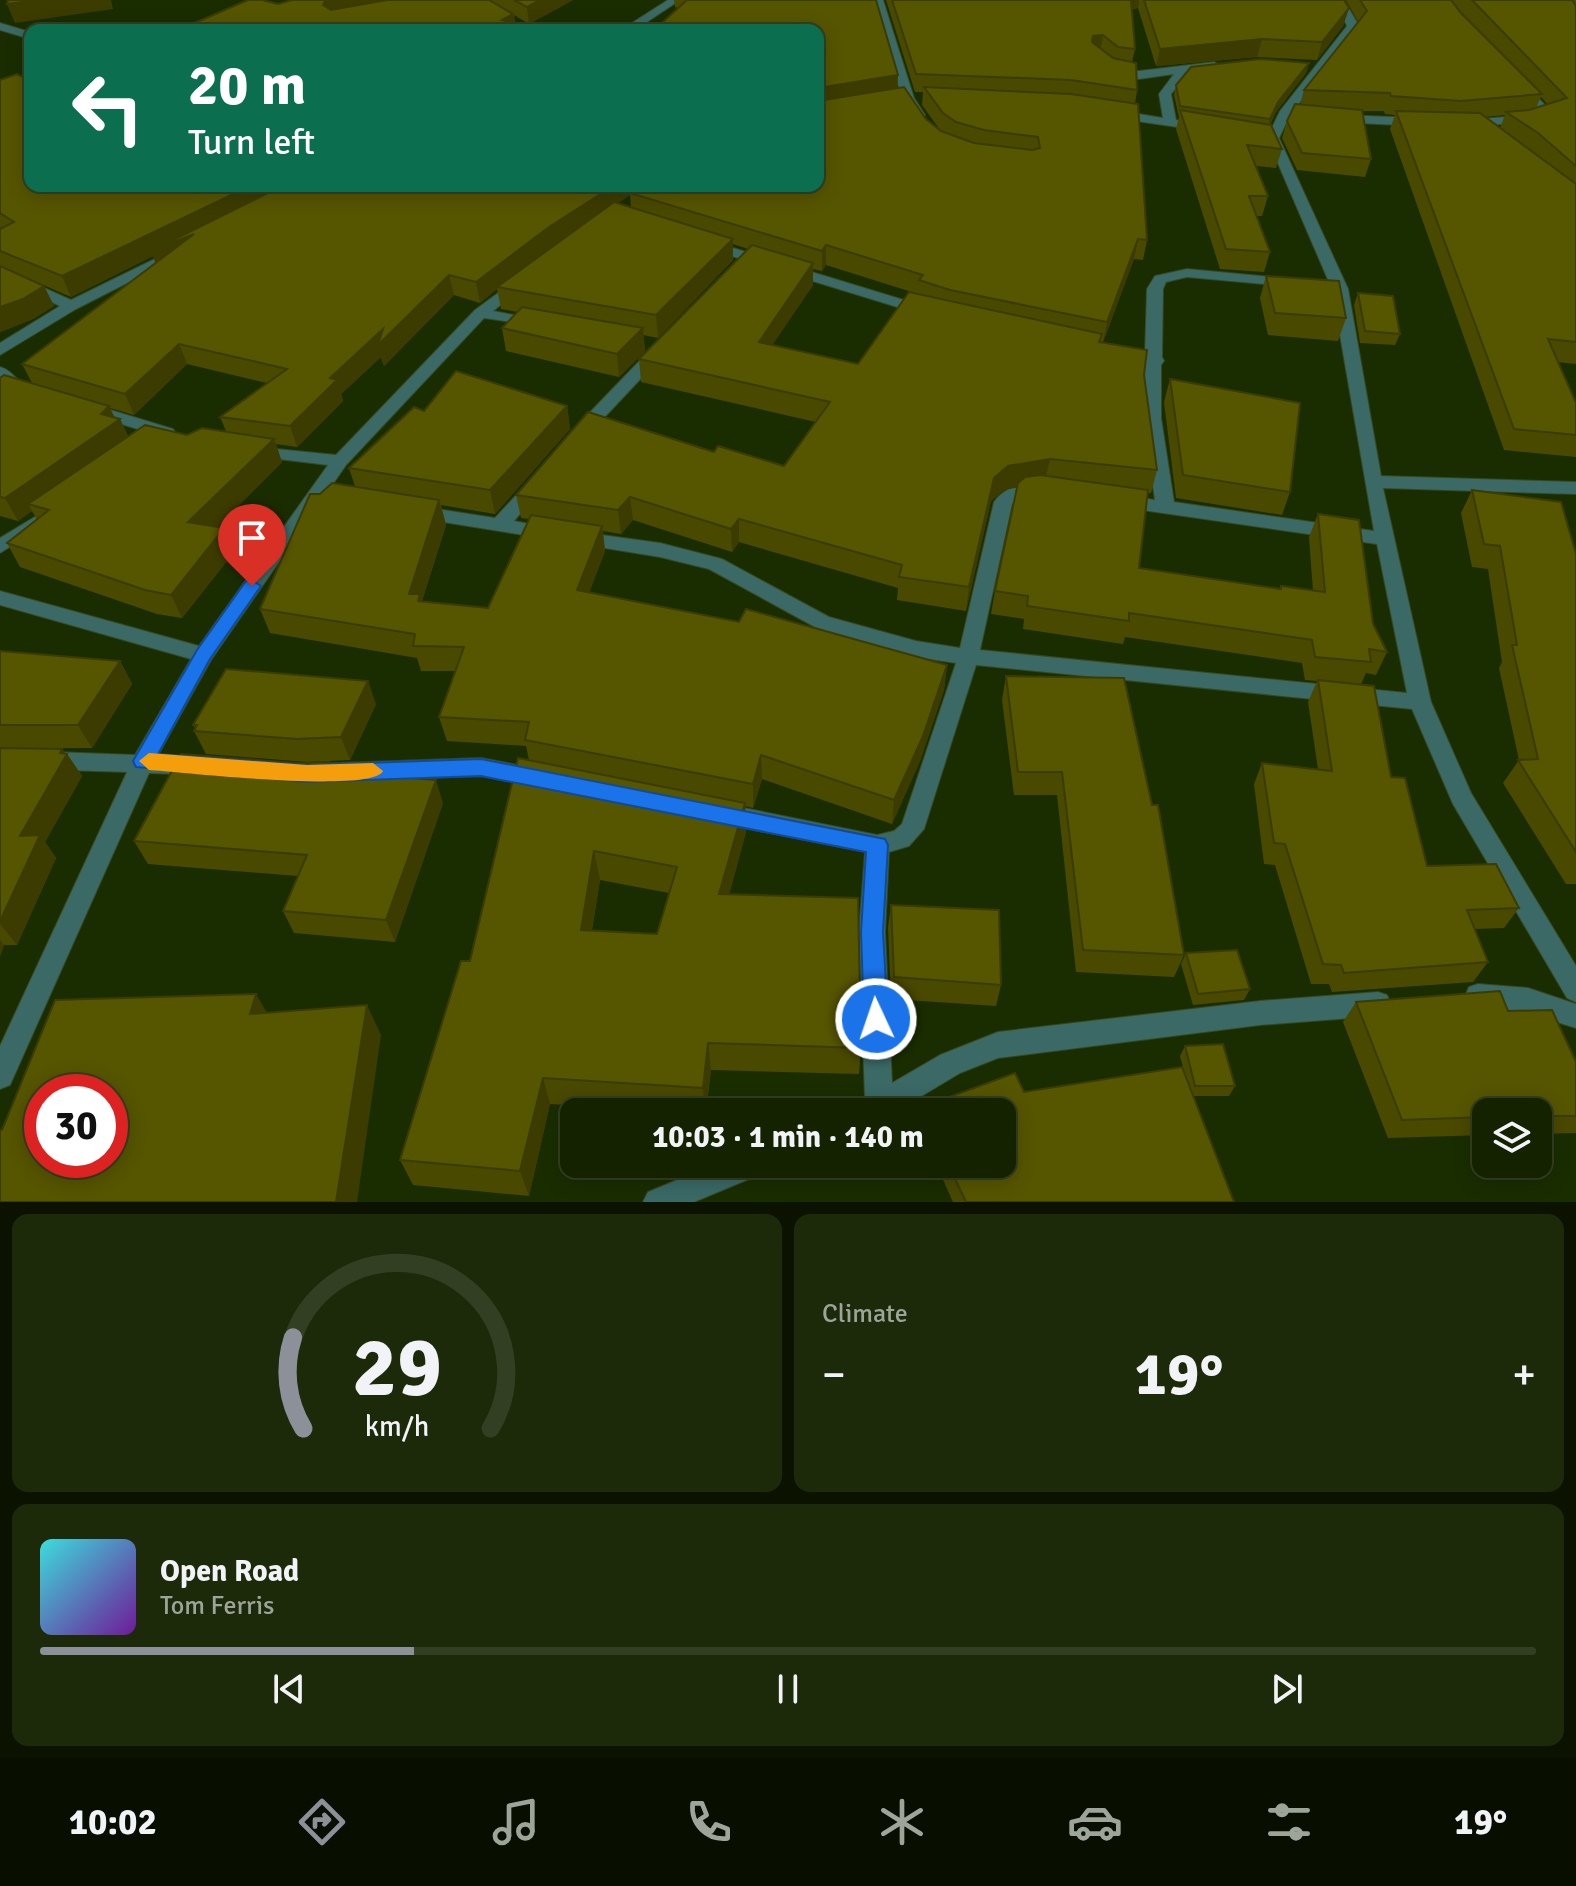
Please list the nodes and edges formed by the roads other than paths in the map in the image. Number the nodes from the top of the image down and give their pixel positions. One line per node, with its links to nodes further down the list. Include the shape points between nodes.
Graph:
1 (675, 0): 4 (street)
2 (878, 0): 11 (street)
3 (1339, 0): 27 (street, via 1353,26 1315,67 1290,114 1265,137)
4 (637, 24)
5 (0, 26): 6 (street)
6 (24, 34)
7 (1103, 65): 10 (street, via 1118,73)
8 (1228, 65): 10 (street)
9 (1505, 69): 19 (street, via 1550,117)
10 (1183, 71): 17 (street, via 1165,94)
11 (908, 98): 12 (street); 13 (street); 20 (street)
12 (893, 101)
13 (931, 101)
14 (1097, 111): 17 (street)
15 (1323, 118): 16 (street)
16 (1429, 122)
17 (1170, 123): 21 (street)
18 (1460, 123): 19 (street)
19 (1476, 124): 22 (street)
20 (928, 130)
21 (1214, 130)
22 (1492, 133)
23 (688, 238): 30 (street, via 744,262)
24 (193, 244): 28 (street)
25 (536, 269): 29 (street)
26 (0, 272): 28 (street)
27 (1325, 288): 35 (street, via 1187,273 1160,279 1155,289); 46 (street)
28 (71, 306): 33 (street)
29 (480, 313): 31 (street); 44 (street)
30 (944, 317)
31 (556, 327)
32 (661, 342): 41 (street)
33 (0, 350)
34 (1109, 351): 35 (street)
35 (1156, 361): 51 (street, via 1152,418)
36 (0, 372): 37 (street, via 15,389)
37 (41, 395)
38 (79, 405): 39 (street)
39 (161, 432): 40 (street); 42 (street)
40 (192, 439)
41 (569, 445)
42 (143, 447)
43 (237, 448): 44 (street)
44 (340, 461): 57 (street, via 324,496)
45 (549, 468): 53 (street)
46 (1373, 482): 47 (street); 54 (street)
47 (1576, 488)
48 (1065, 493): 58 (street, via 1015,492 1003,502)
49 (1108, 499): 51 (street)
50 (393, 507): 53 (street)
51 (1165, 507): 54 (street)
52 (49, 514): 55 (street)
53 (500, 525): 58 (street, via 715,564 822,622 916,649)
54 (1386, 539): 59 (street)
55 (0, 547)
56 (0, 598): 57 (street)
57 (204, 655): 61 (street)
58 (968, 657): 59 (street); 66 (street, via 912,829 901,839)
59 (1420, 702): 67 (street, via 1461,797)
60 (0, 759): 61 (street)
61 (143, 761): 62 (street); 71 (street)
62 (232, 768)
63 (292, 773): 64 (street, via 481,767)
64 (560, 783)
65 (701, 810): 66 (street)
66 (877, 845): 72 (street)
67 (1576, 990)
68 (1447, 999): 70 (street, via 1494,995)
69 (1400, 1002): 73 (street, via 998,1045 950,1064)
70 (1576, 1016)
71 (0, 1076)
72 (874, 1098)
73 (893, 1098)
74 (717, 1178): 75 (street)
75 (658, 1202)

